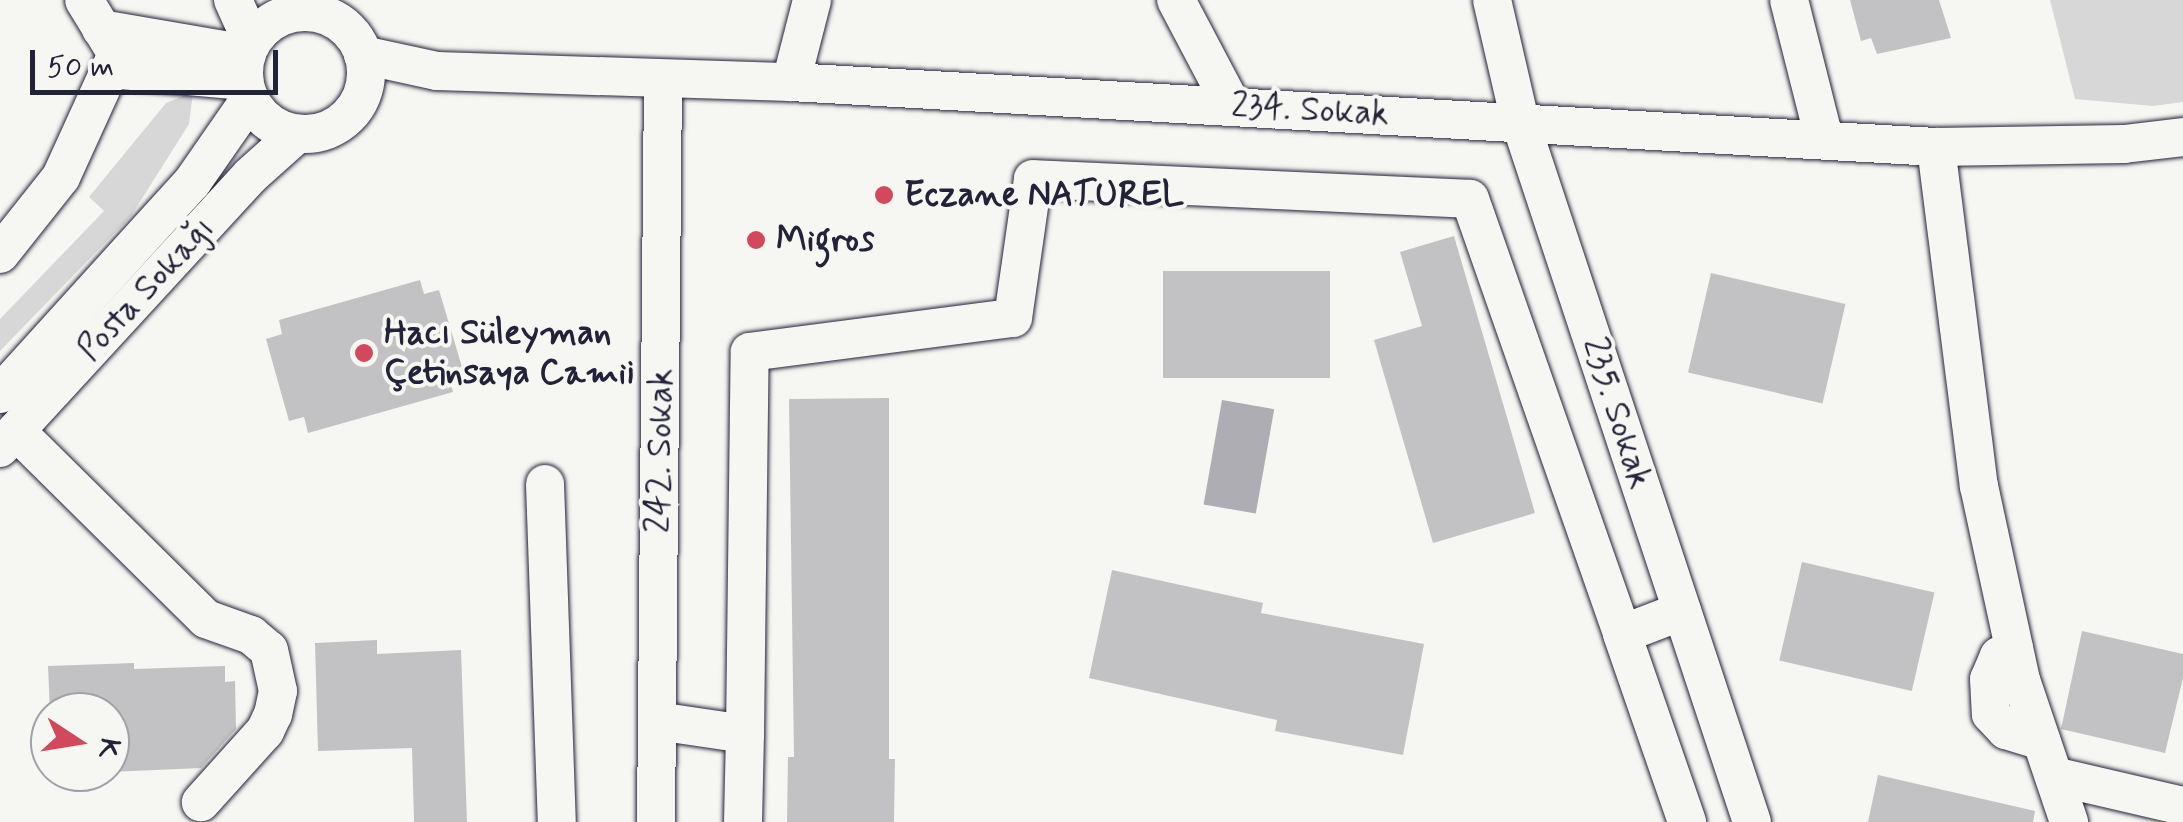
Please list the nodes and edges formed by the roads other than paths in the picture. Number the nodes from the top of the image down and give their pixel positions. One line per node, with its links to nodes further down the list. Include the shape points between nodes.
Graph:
1 (233, 0): 10 (street)
2 (812, 0): 13 (street)
3 (1176, 0): 15 (street)
4 (1492, 0): 16 (street, 235. Sokak)
5 (1789, 0): 19 (street)
6 (290, 6): 8 (street, via 339,22); 10 (street, via 272,22)
7 (92, 14): 9 (street, via 117,54); 10 (street)
8 (363, 55): 11 (street, 234. Sokak); 14 (street)
9 (110, 69): 10 (street); 21 (street, via 62,177)
10 (248, 69): 17 (street, via 270,123); 22 (street, Posta Sokağı, via 192,181)
11 (437, 71): 12 (street, 234. Sokak); 14 (street, 234. Sokak)
12 (663, 80): 13 (street, 234. Sokak); 27 (street, 242. Sokak)
13 (792, 82): 15 (street, 234. Sokak)
14 (359, 100): 17 (street, via 327,130)
15 (1232, 106): 16 (street, 234. Sokak)
16 (1520, 121): 19 (street, 234. Sokak); 25 (street, 235. Sokak)
17 (298, 134): 23 (street, Posta Sokağı, via 250,176)
18 (2183, 137): 20 (street, 234. Sokak)
19 (1824, 138): 20 (street, 234. Sokak)
20 (1936, 147): 29 (street, via 1979,486 2014,648)
21 (0, 254)
22 (0, 394)
23 (8, 440): 30 (street, via 206,618 269,650 278,692 273,714)
24 (544, 484): 32 (street)
25 (1682, 610): 26 (street); 36 (street, 235. Sokak)
26 (1622, 634): 28 (street, via 1470,199 1033,179 1013,318 750,352); 35 (street)
27 (657, 721): 28 (street); 33 (street, 242. Sokak)
28 (745, 734): 34 (street)
29 (2054, 776): 31 (street); 37 (street)
30 (201, 802)
31 (2183, 806)
32 (557, 822)
33 (656, 822)
34 (743, 822)
35 (1688, 822)
36 (1752, 822)
37 (2069, 822)

